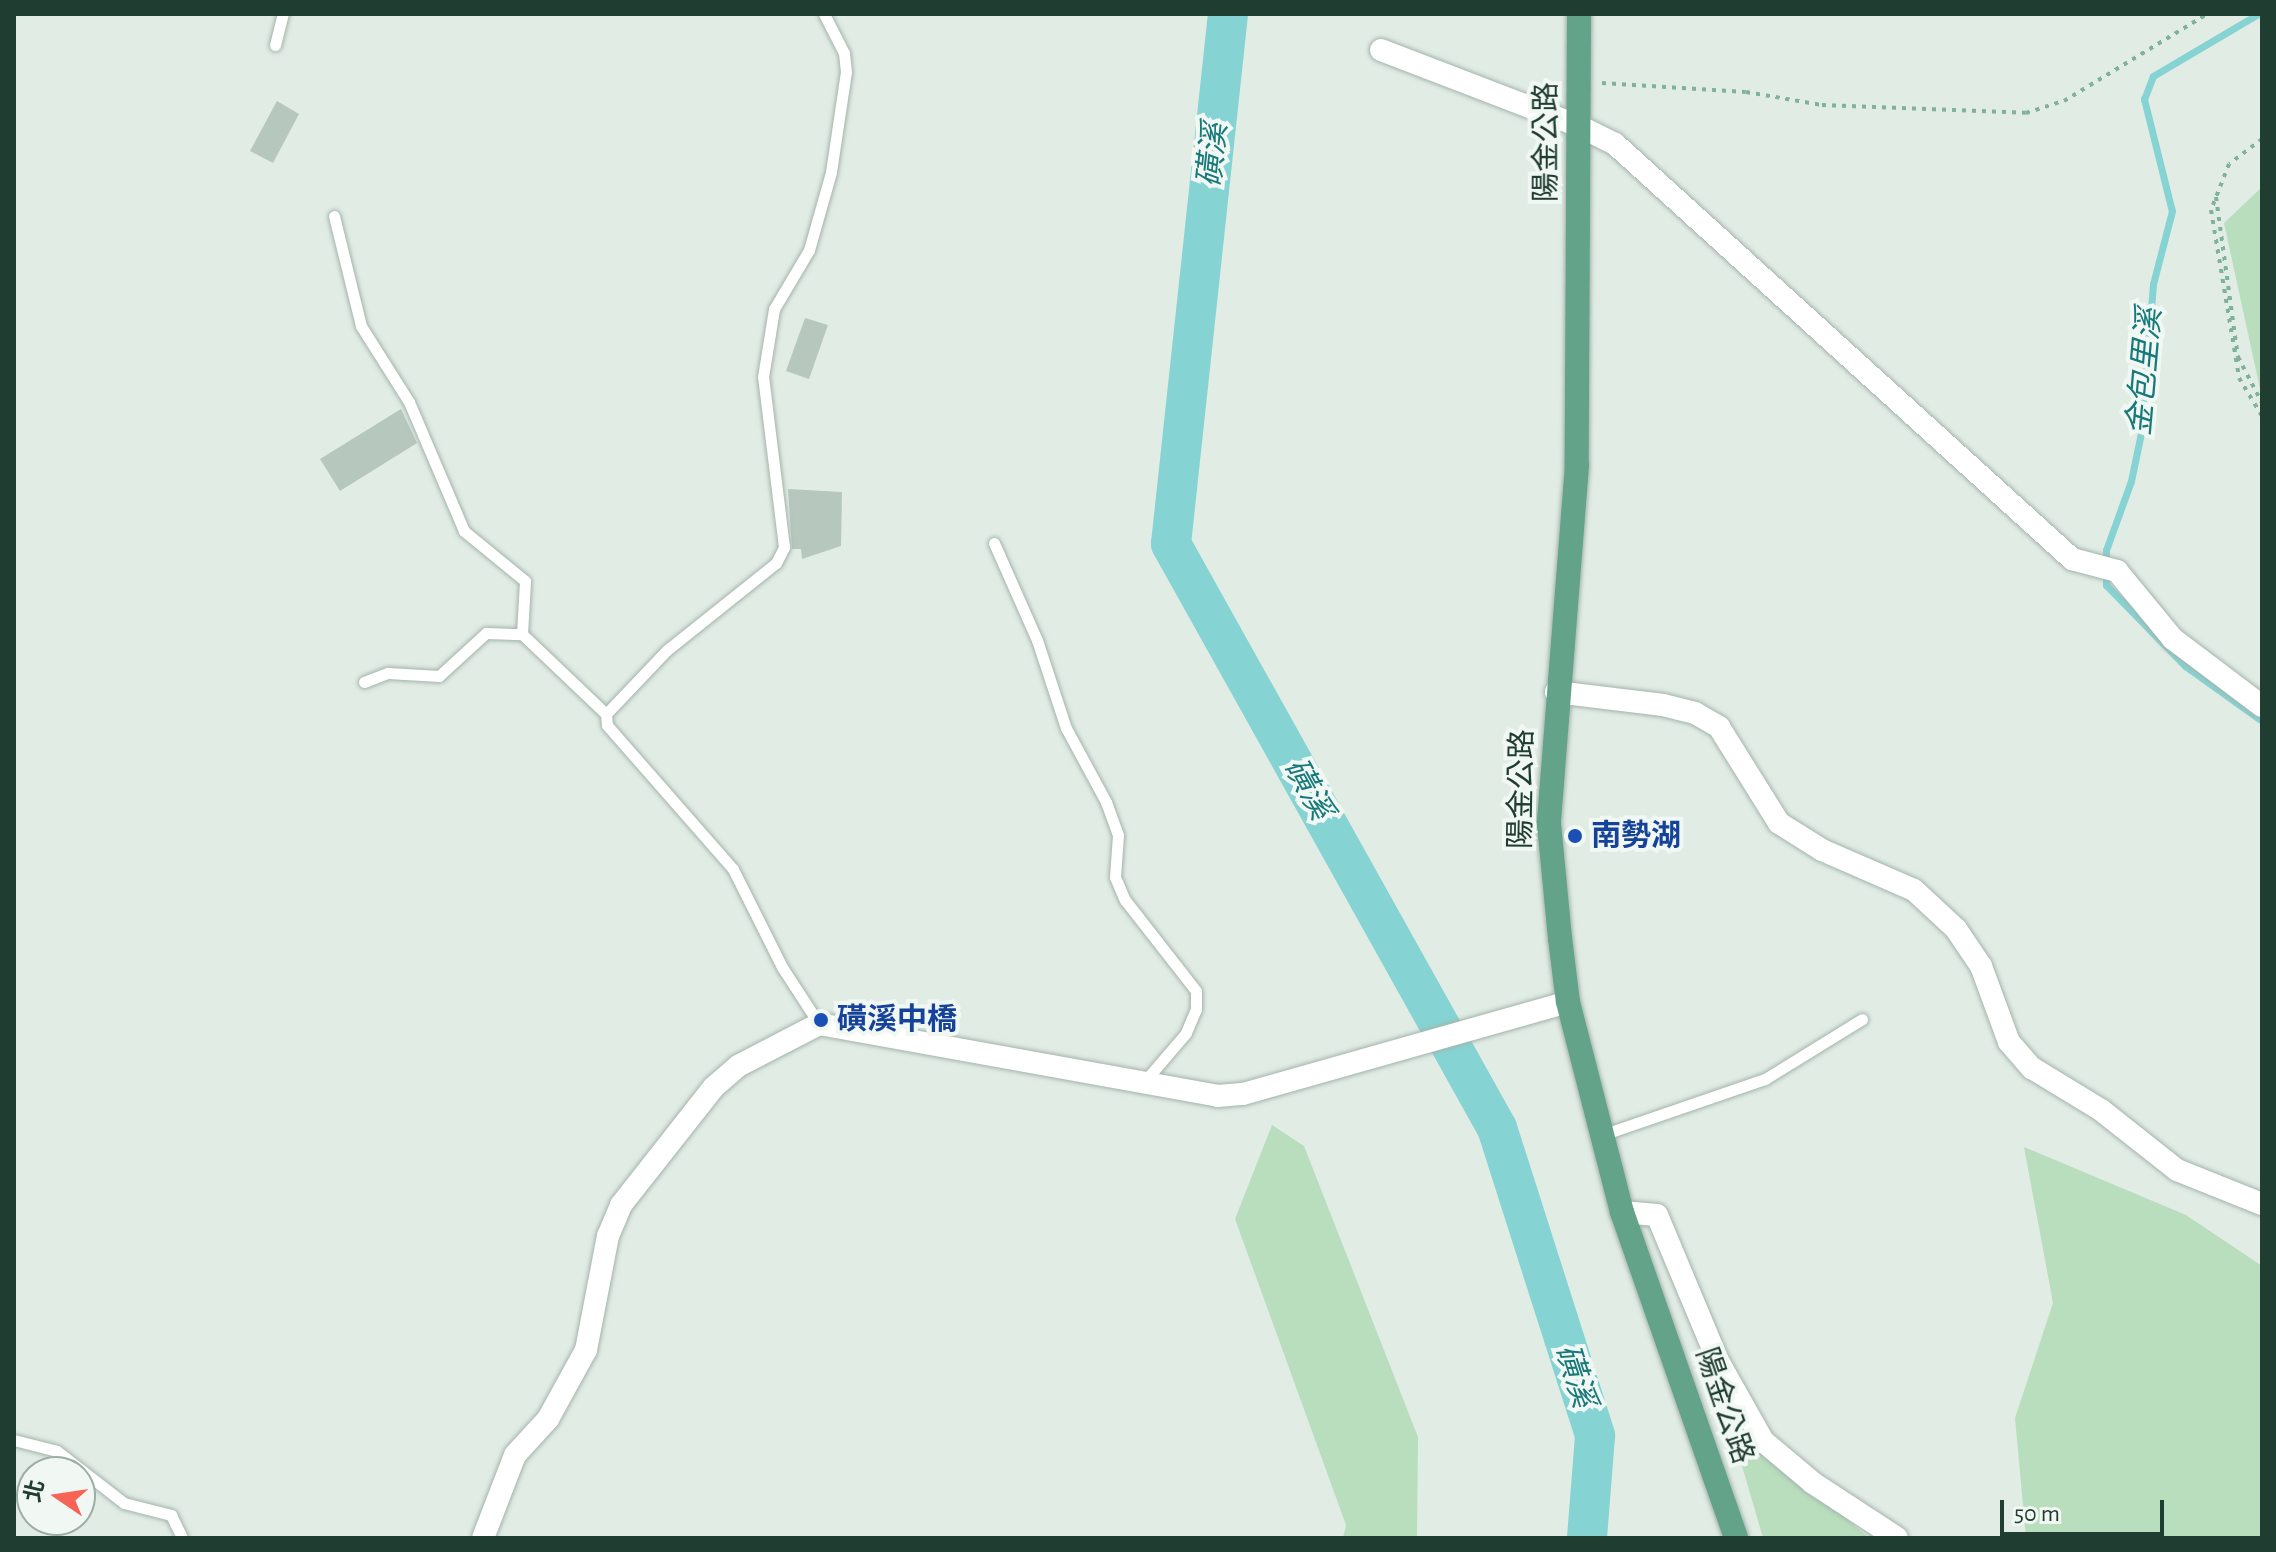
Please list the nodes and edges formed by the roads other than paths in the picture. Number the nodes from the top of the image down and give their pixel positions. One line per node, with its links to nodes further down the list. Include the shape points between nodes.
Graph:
1 (283, 14): 4 (lane)
2 (824, 14): 13 (lane, via 844,53 846,72 831,172 809,250 774,309 763,377 784,547 776,563 667,650)
3 (1579, 14): 6 (main road, 陽金公路)
4 (275, 45)
5 (1381, 50): 6 (street)
6 (1579, 126): 11 (main road, 陽金公路, via 1577,465); 12 (street, via 1615,144 2072,559 2117,571 2173,639)
7 (334, 216): 9 (lane, via 361,326 409,402 464,531 525,581)
8 (994, 543): 17 (lane, via 1037,640 1066,728 1106,802 1118,835 1115,877 1125,900 1196,991 1196,1009 1186,1033)
9 (522, 634): 10 (lane, via 486,633 439,676 388,673); 13 (lane)
10 (364, 682)
11 (1556, 692): 14 (main road, 陽金公路, via 1549,824); 19 (street, via 1663,705 1695,713 1719,727 1779,823 1822,850 1914,890 1956,929 1981,966 2009,1042 2032,1068 2101,1110 2177,1170)
12 (2262, 706)
13 (606, 714): 16 (lane, via 607,725 733,869 775,955)
14 (1568, 1002): 17 (street, via 1243,1094 1218,1096); 18 (main road, 陽金公路)
15 (1862, 1019): 18 (lane, via 1765,1079)
16 (819, 1024): 17 (street); 23 (street, via 738,1066 714,1087 621,1205 608,1236 586,1350 548,1419 515,1455)
17 (1144, 1082)
18 (1602, 1135): 20 (main road, 陽金公路)
19 (2262, 1204)
20 (1622, 1212): 24 (main road, 陽金公路); 25 (street, via 1657,1215 1718,1361 1763,1441 1813,1483)
21 (14, 1440): 22 (lane, via 57,1451 124,1503 171,1515)
22 (182, 1538)
23 (483, 1538)
24 (1736, 1538)
25 (1897, 1538)

